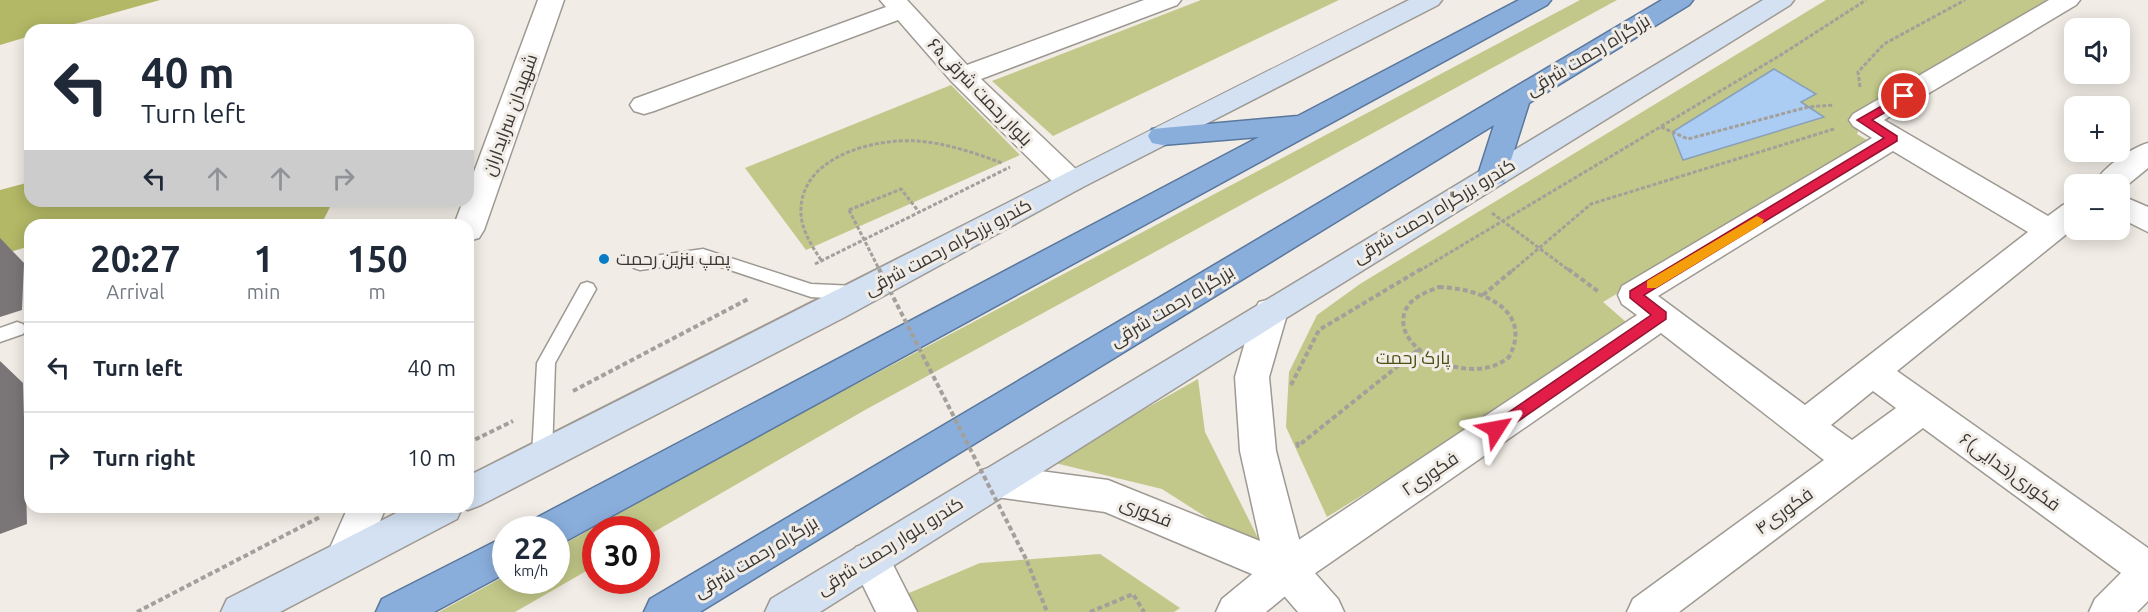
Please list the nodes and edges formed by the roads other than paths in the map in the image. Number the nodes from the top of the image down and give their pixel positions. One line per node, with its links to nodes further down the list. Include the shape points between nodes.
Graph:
1 (551, 0): 20 (street, شهیدان سرایداران)
2 (1168, 0): 9 (street)
3 (1429, 0): 13 (main road, کندرو بزرگراه رحمت شرقی)
4 (1538, 0): 12 (highway)
5 (1680, 0): 10 (highway, بزرگراه رحمت شرقی)
6 (1781, 0): 17 (main road, کندرو بزرگراه رحمت شرقی)
7 (2067, 0): 14 (street, via 1863,120)
8 (897, 5): 9 (street, بلوار رحمت شرقی۶۵); 11 (street)
9 (962, 76): 18 (street, بلوار رحمت شرقی۶۵)
10 (1518, 98): 17 (highway); 45 (highway, بزرگراه رحمت شرقی)
11 (644, 105)
12 (1310, 123): 13 (highway); 37 (highway)
13 (1162, 136): 18 (main road, کندرو بزرگراه رحمت شرقی)
14 (1893, 138): 21 (street); 27 (street, via 1634,295)
15 (2148, 153): 16 (street)
16 (2122, 174)
17 (1493, 175): 26 (main road, کندرو بزرگراه رحمت شرقی)
18 (1070, 181): 25 (main road, کندرو بزرگراه رحمت شرقی)
19 (2130, 211): 22 (street)
20 (472, 219)
21 (2062, 221): 28 (street)
22 (2148, 221)
23 (640, 264): 25 (lane, via 703,255 811,290)
24 (587, 289): 31 (lane, via 546,363)
25 (861, 294): 31 (main road, کندرو بزرگراه رحمت شرقی)
26 (1271, 311): 33 (main road, کندرو بزرگراه رحمت شرقی); 41 (street, فکوری, via 1252,377 1258,451)
27 (1654, 321): 30 (street); 41 (street, فکوری۲)
28 (1872, 372): 29 (street, ۶فکوری(خدایی)); 30 (street)
29 (1922, 409): 32 (street, فکوری۴); 42 (street, ۶فکوری(خدایی))
30 (1804, 426): 32 (street)
31 (542, 456): 34 (main road, کندرو بزرگراه رحمت شرقی)
32 (1852, 461): 50 (street, فکوری۴)
33 (996, 481): 39 (main road, کندرو بلوار رحمت شرقی); 41 (street, فکوری, via 1108,496)
34 (474, 492)
35 (364, 513): 38 (street)
36 (432, 513): 38 (main road)
37 (570, 519)
38 (346, 557): 43 (main road)
39 (870, 559): 46 (main road, کندرو بلوار رحمت شرقی); 47 (street)
40 (492, 561): 44 (highway)
41 (1287, 570): 48 (street, فکوری۲); 49 (street, فکوری)
42 (2148, 572): 51 (street, ۶فکوری(خدایی))
43 (241, 612)
44 (396, 612)
45 (664, 612)
46 (785, 612)
47 (897, 612)
48 (1236, 612)
49 (1324, 612)
50 (1647, 612)
51 (2109, 612)

